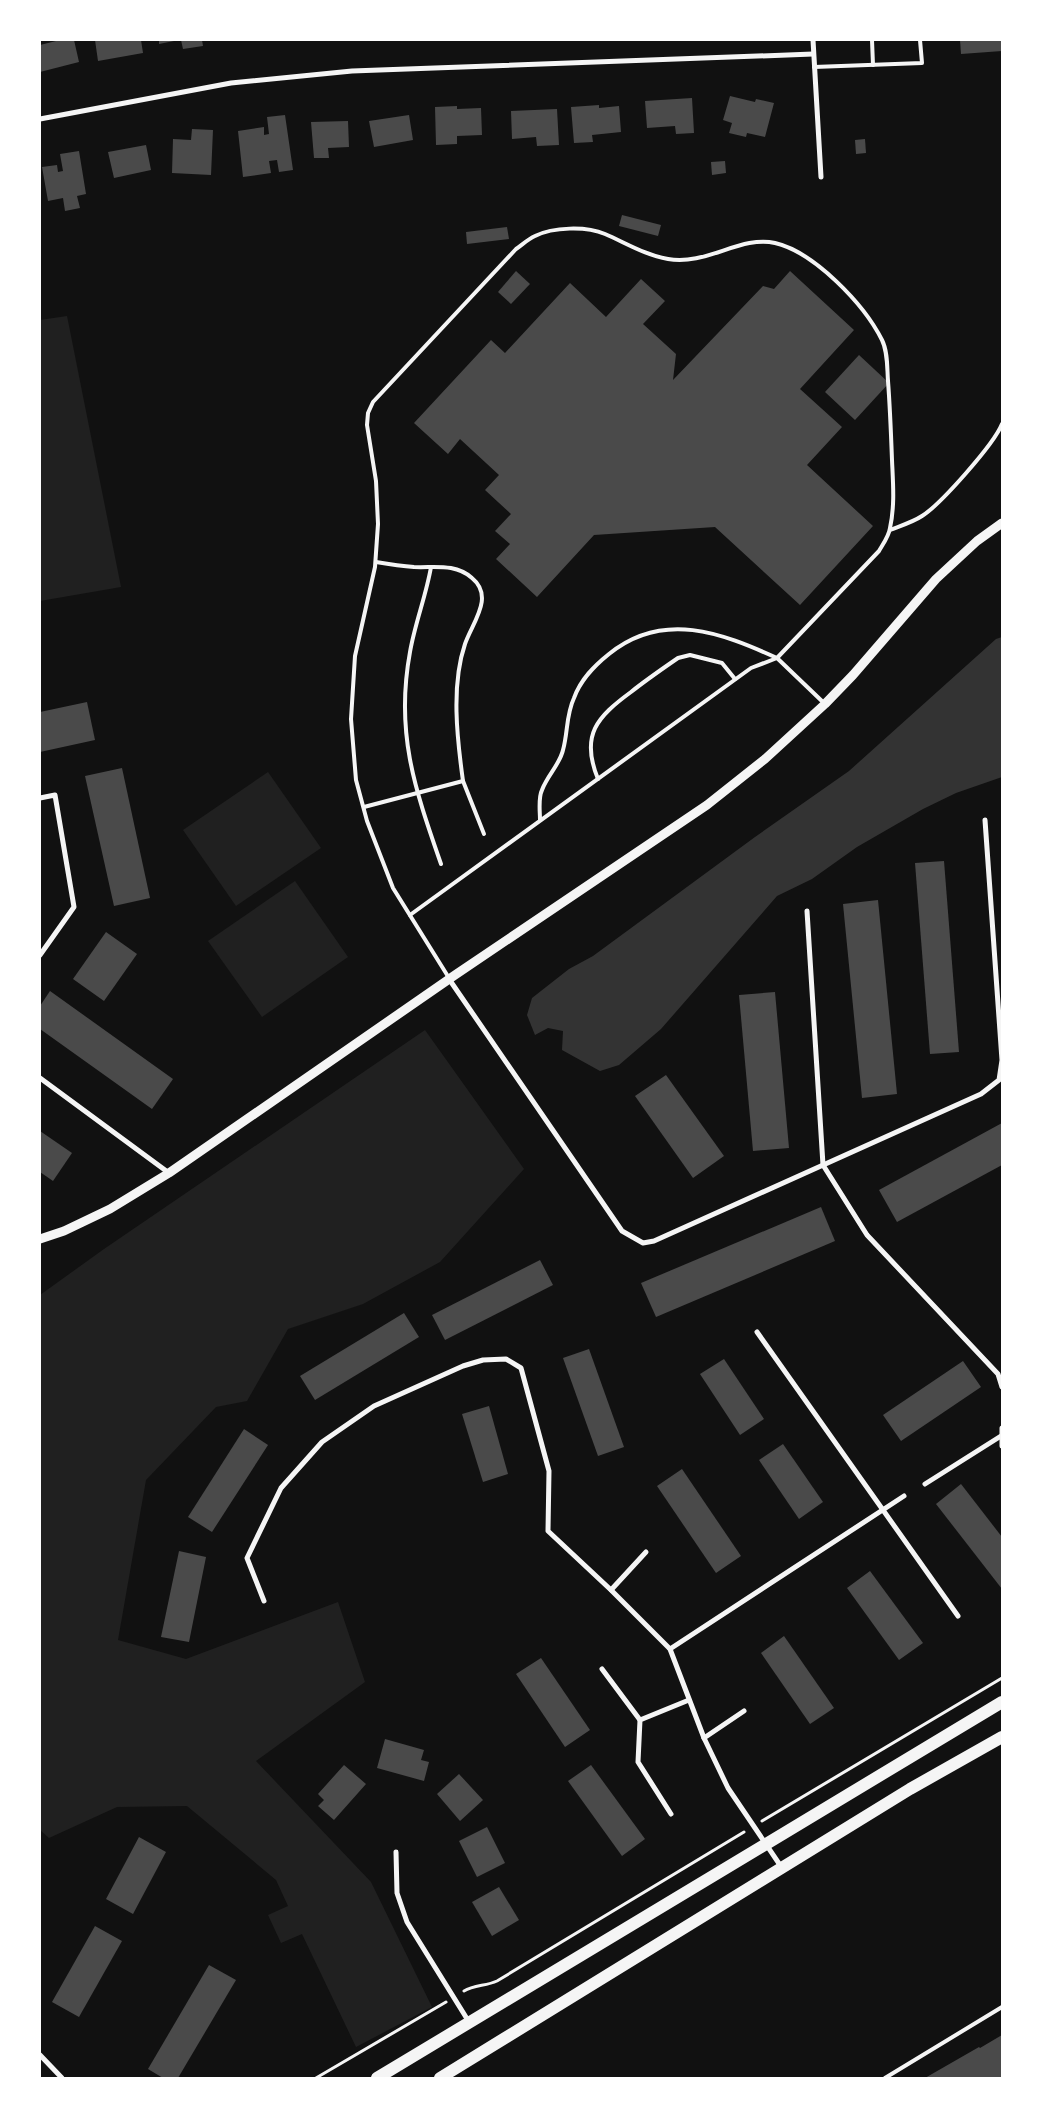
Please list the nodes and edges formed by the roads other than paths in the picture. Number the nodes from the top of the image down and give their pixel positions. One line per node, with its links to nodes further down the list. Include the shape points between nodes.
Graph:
1 (812, 40): 4 (street)
2 (872, 40): 5 (lane)
3 (920, 40): 5 (lane, via 922,63)
4 (813, 54): 6 (street); 7 (street, via 352,71 231,83)
5 (873, 65): 6 (lane)
6 (814, 67): 8 (street)
7 (40, 119)
8 (821, 177)
9 (1002, 424): 11 (lane, via 976,461 944,496 922,516)
10 (1002, 523): 16 (street, via 936,579)
11 (890, 530): 12 (lane, via 894,504 885,349 873,324 838,284 806,258 775,243 760,241 698,259 673,260 654,256 603,233 570,230 545,232 516,249 373,402 367,425 378,502); 14 (lane, via 879,551)
12 (376, 562): 13 (lane); 21 (lane, via 355,656 351,719 356,780)
13 (431, 567): 18 (lane, via 462,571 479,584 482,594 478,616 465,643 459,680 456,714); 19 (lane, via 413,634 406,679 405,719)
14 (778, 658): 15 (lane, via 751,668); 16 (lane); 22 (lane, via 736,639 674,628 645,634 616,648 592,668 574,697 566,721 563,751 541,792)
15 (735, 679): 17 (lane); 17 (lane, via 722,663 690,655 678,658 608,709 597,722 592,738 592,763)
16 (825, 704): 29 (street, via 764,759 707,804)
17 (598, 778): 22 (lane)
18 (463, 781): 19 (lane); 24 (lane)
19 (417, 793): 21 (lane); 25 (lane)
20 (40, 798): 28 (street, via 55,795 74,907)
21 (364, 807): 27 (lane, via 380,858)
22 (540, 820): 27 (lane)
23 (985, 820): 31 (street, via 1002,1060 999,1080 981,1094)
24 (484, 834)
25 (441, 864)
26 (807, 911): 31 (street)
27 (410, 915): 29 (lane)
28 (40, 956)
29 (449, 979): 31 (street, via 622,1231 635,1240 643,1243 654,1241); 32 (street)
30 (40, 1078): 32 (street)
31 (823, 1165): 35 (street, via 867,1235 998,1374)
32 (169, 1173): 33 (street, via 110,1209)
33 (40, 1239)
34 (758, 1332): 41 (street)
35 (1002, 1387)
36 (1002, 1428): 37 (street)
37 (1000, 1436): 38 (street); 39 (street)
38 (1002, 1446)
39 (925, 1484)
40 (904, 1496): 41 (street)
41 (883, 1511): 45 (street); 46 (street)
42 (646, 1552): 43 (street)
43 (611, 1590): 44 (street, via 548,1531 549,1472 521,1368 506,1359 483,1360 463,1366 374,1406 322,1442 281,1488 247,1558); 46 (street)
44 (264, 1601)
45 (958, 1616)
46 (670, 1649): 48 (street)
47 (602, 1670): 51 (street)
48 (689, 1700): 51 (street); 53 (street)
49 (1002, 1702): 55 (main road)
50 (744, 1711): 53 (street)
51 (640, 1720): 54 (street, via 638,1762)
52 (1002, 1736): 57 (main road)
53 (704, 1738): 55 (street, via 728,1788)
54 (671, 1814)
55 (767, 1843): 57 (street); 59 (main road)
56 (396, 1852): 59 (street, via 400,1906)
57 (783, 1869): 63 (main road)
58 (1002, 2007): 64 (lane)
59 (469, 2022): 62 (main road)
60 (40, 2055): 61 (street)
61 (62, 2078)
62 (378, 2078)
63 (440, 2078)
64 (885, 2078)

